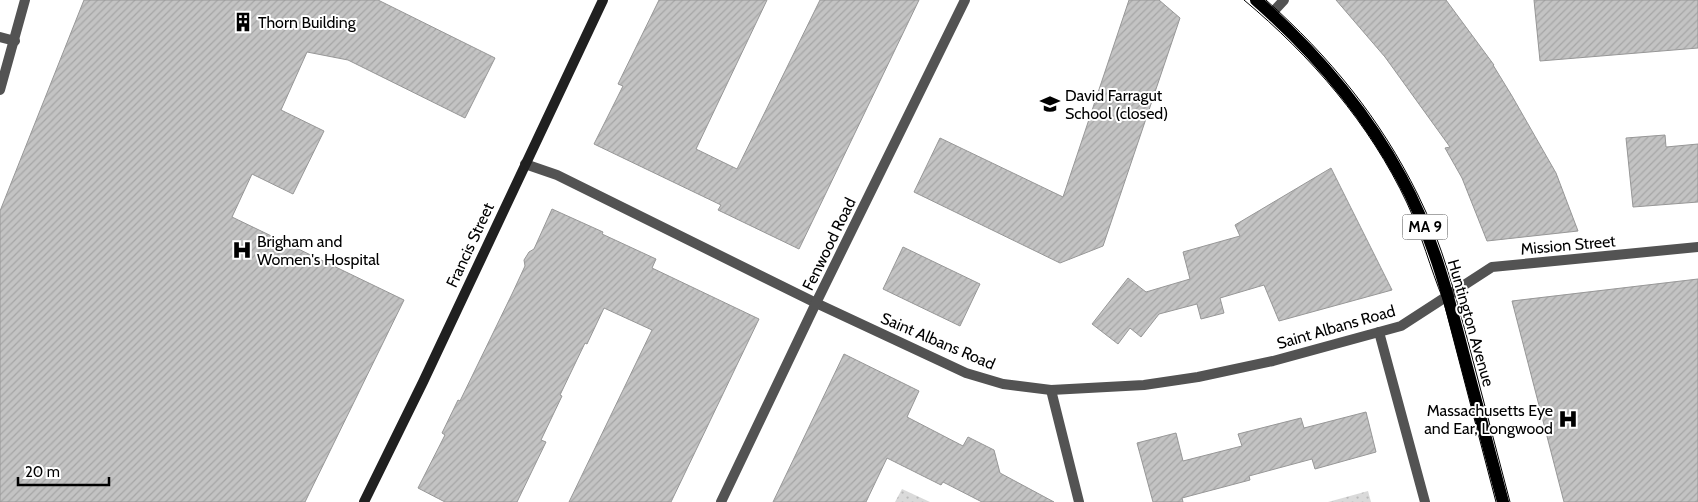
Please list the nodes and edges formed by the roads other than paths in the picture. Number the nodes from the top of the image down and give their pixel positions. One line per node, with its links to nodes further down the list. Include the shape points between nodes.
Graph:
1 (25, 0): 8 (street)
2 (603, 0): 10 (main road, Francis Street)
3 (965, 0): 13 (street, Fenwood Road)
4 (1256, 0): 6 (main road, Huntington Avenue / MA 9)
5 (1284, 0): 6 (street)
6 (1271, 14): 12 (main road, Huntington Avenue / MA 9, via 1342,88 1388,155 1423,224)
7 (0, 37): 8 (street)
8 (15, 40): 9 (street)
9 (0, 90)
10 (525, 164): 13 (street, Saint Albans Road, via 557,176); 16 (main road, Francis Street)
11 (1698, 247): 12 (street, Mission Street, via 1492,267)
12 (1448, 296): 14 (street, Saint Albans Road, via 1401,326); 20 (main road, Huntington Avenue / MA 9)
13 (816, 303): 15 (street, Saint Albans Road, via 966,373 1002,384); 17 (street, Fenwood Road)
14 (1379, 332): 15 (street, Saint Albans Road, via 1265,363 1198,377 1144,385); 19 (street)
15 (1051, 390): 18 (street)
16 (364, 502)
17 (721, 502)
18 (1079, 502)
19 (1425, 502)
20 (1503, 502)

